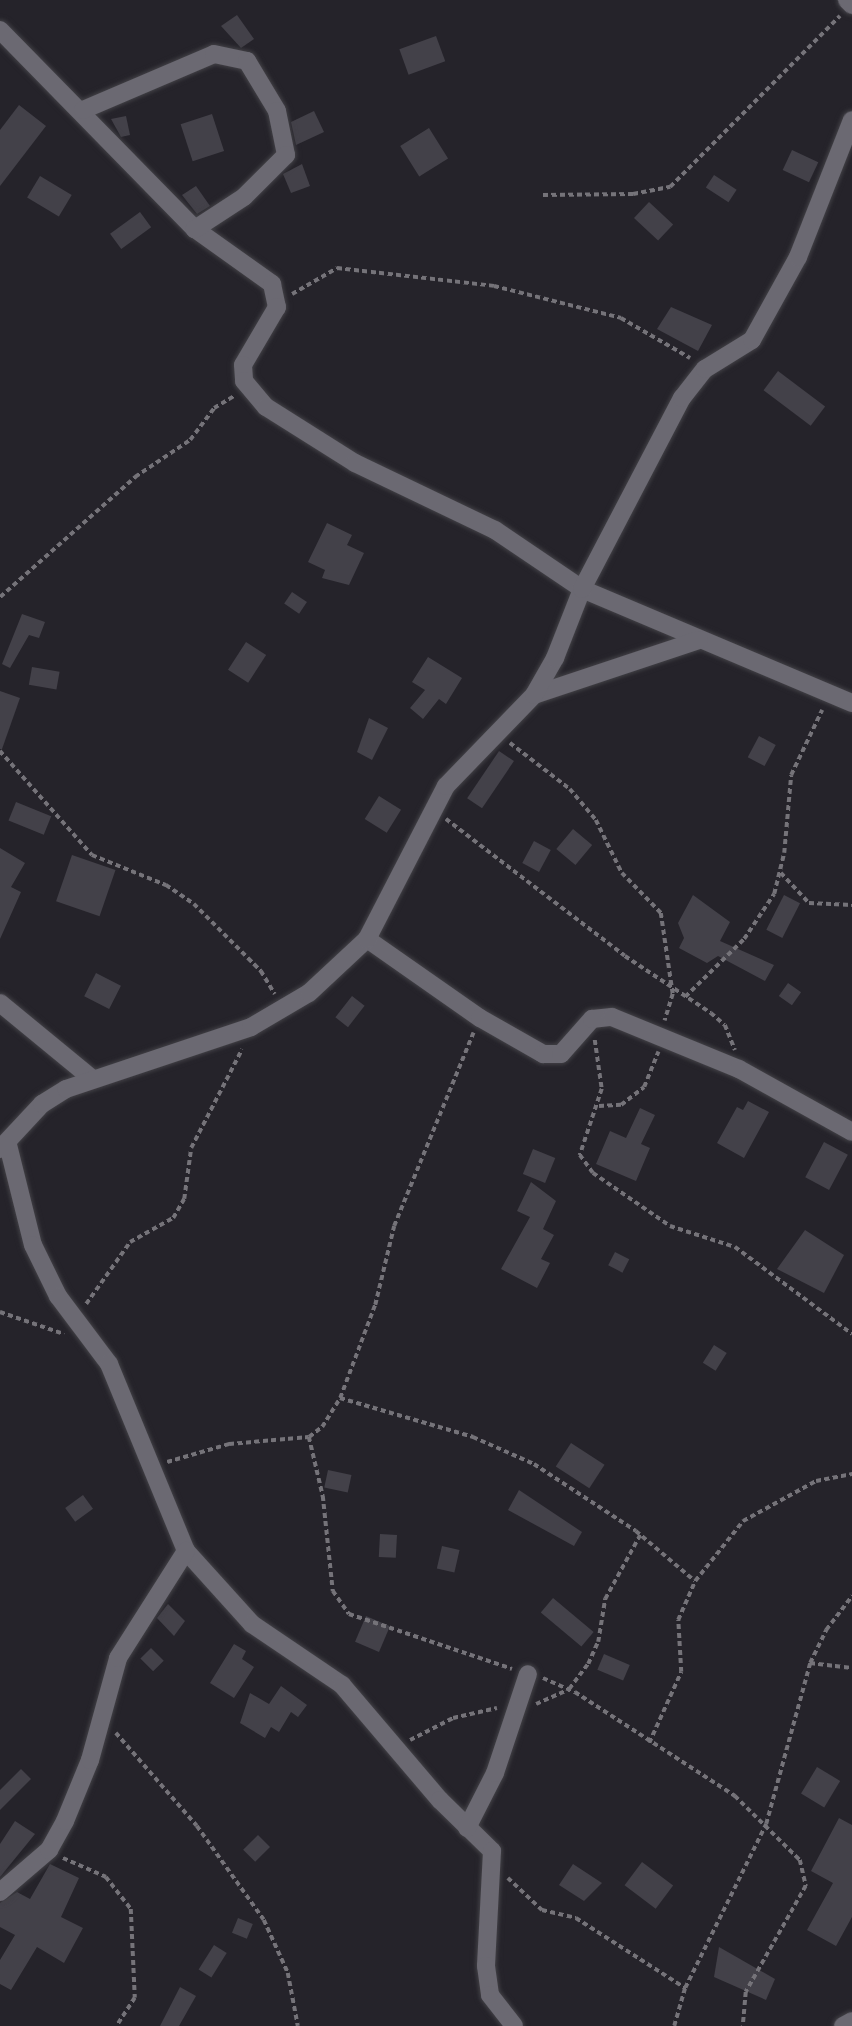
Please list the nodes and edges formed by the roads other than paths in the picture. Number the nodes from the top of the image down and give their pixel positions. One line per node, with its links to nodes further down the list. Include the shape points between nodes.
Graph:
1 (0, 30): 2 (street)
2 (83, 110): 4 (street); 4 (street, via 214,54 247,61 277,111 286,155 244,197)
3 (852, 120): 5 (street, via 798,257 752,341 705,369 682,398)
4 (195, 229): 5 (street, via 272,284 277,307 243,365 249,390 301,434 495,530)
5 (582, 589): 6 (street); 7 (street, via 569,631)
6 (699, 640): 7 (street); 8 (street)
7 (534, 695): 9 (street, via 457,771)
8 (852, 703)
9 (367, 939): 11 (street, via 309,993 250,1027); 12 (street, via 480,1018 543,1054 561,1054 592,1019 612,1017 739,1069)
10 (0, 1003): 11 (street)
11 (90, 1077): 13 (street, via 41,1104)
12 (852, 1132)
13 (4, 1147): 14 (street, via 33,1245 58,1296 95,1344 122,1390 148,1465)
14 (186, 1551): 16 (street, via 252,1625 342,1685); 17 (street, via 128,1638 82,1781 49,1850)
15 (528, 1674): 16 (street, via 495,1773)
16 (467, 1828): 19 (street, via 492,1851 486,1966 490,1994)
17 (0, 1892)
18 (852, 2021): 20 (street)
19 (514, 2026)
20 (842, 2026)

